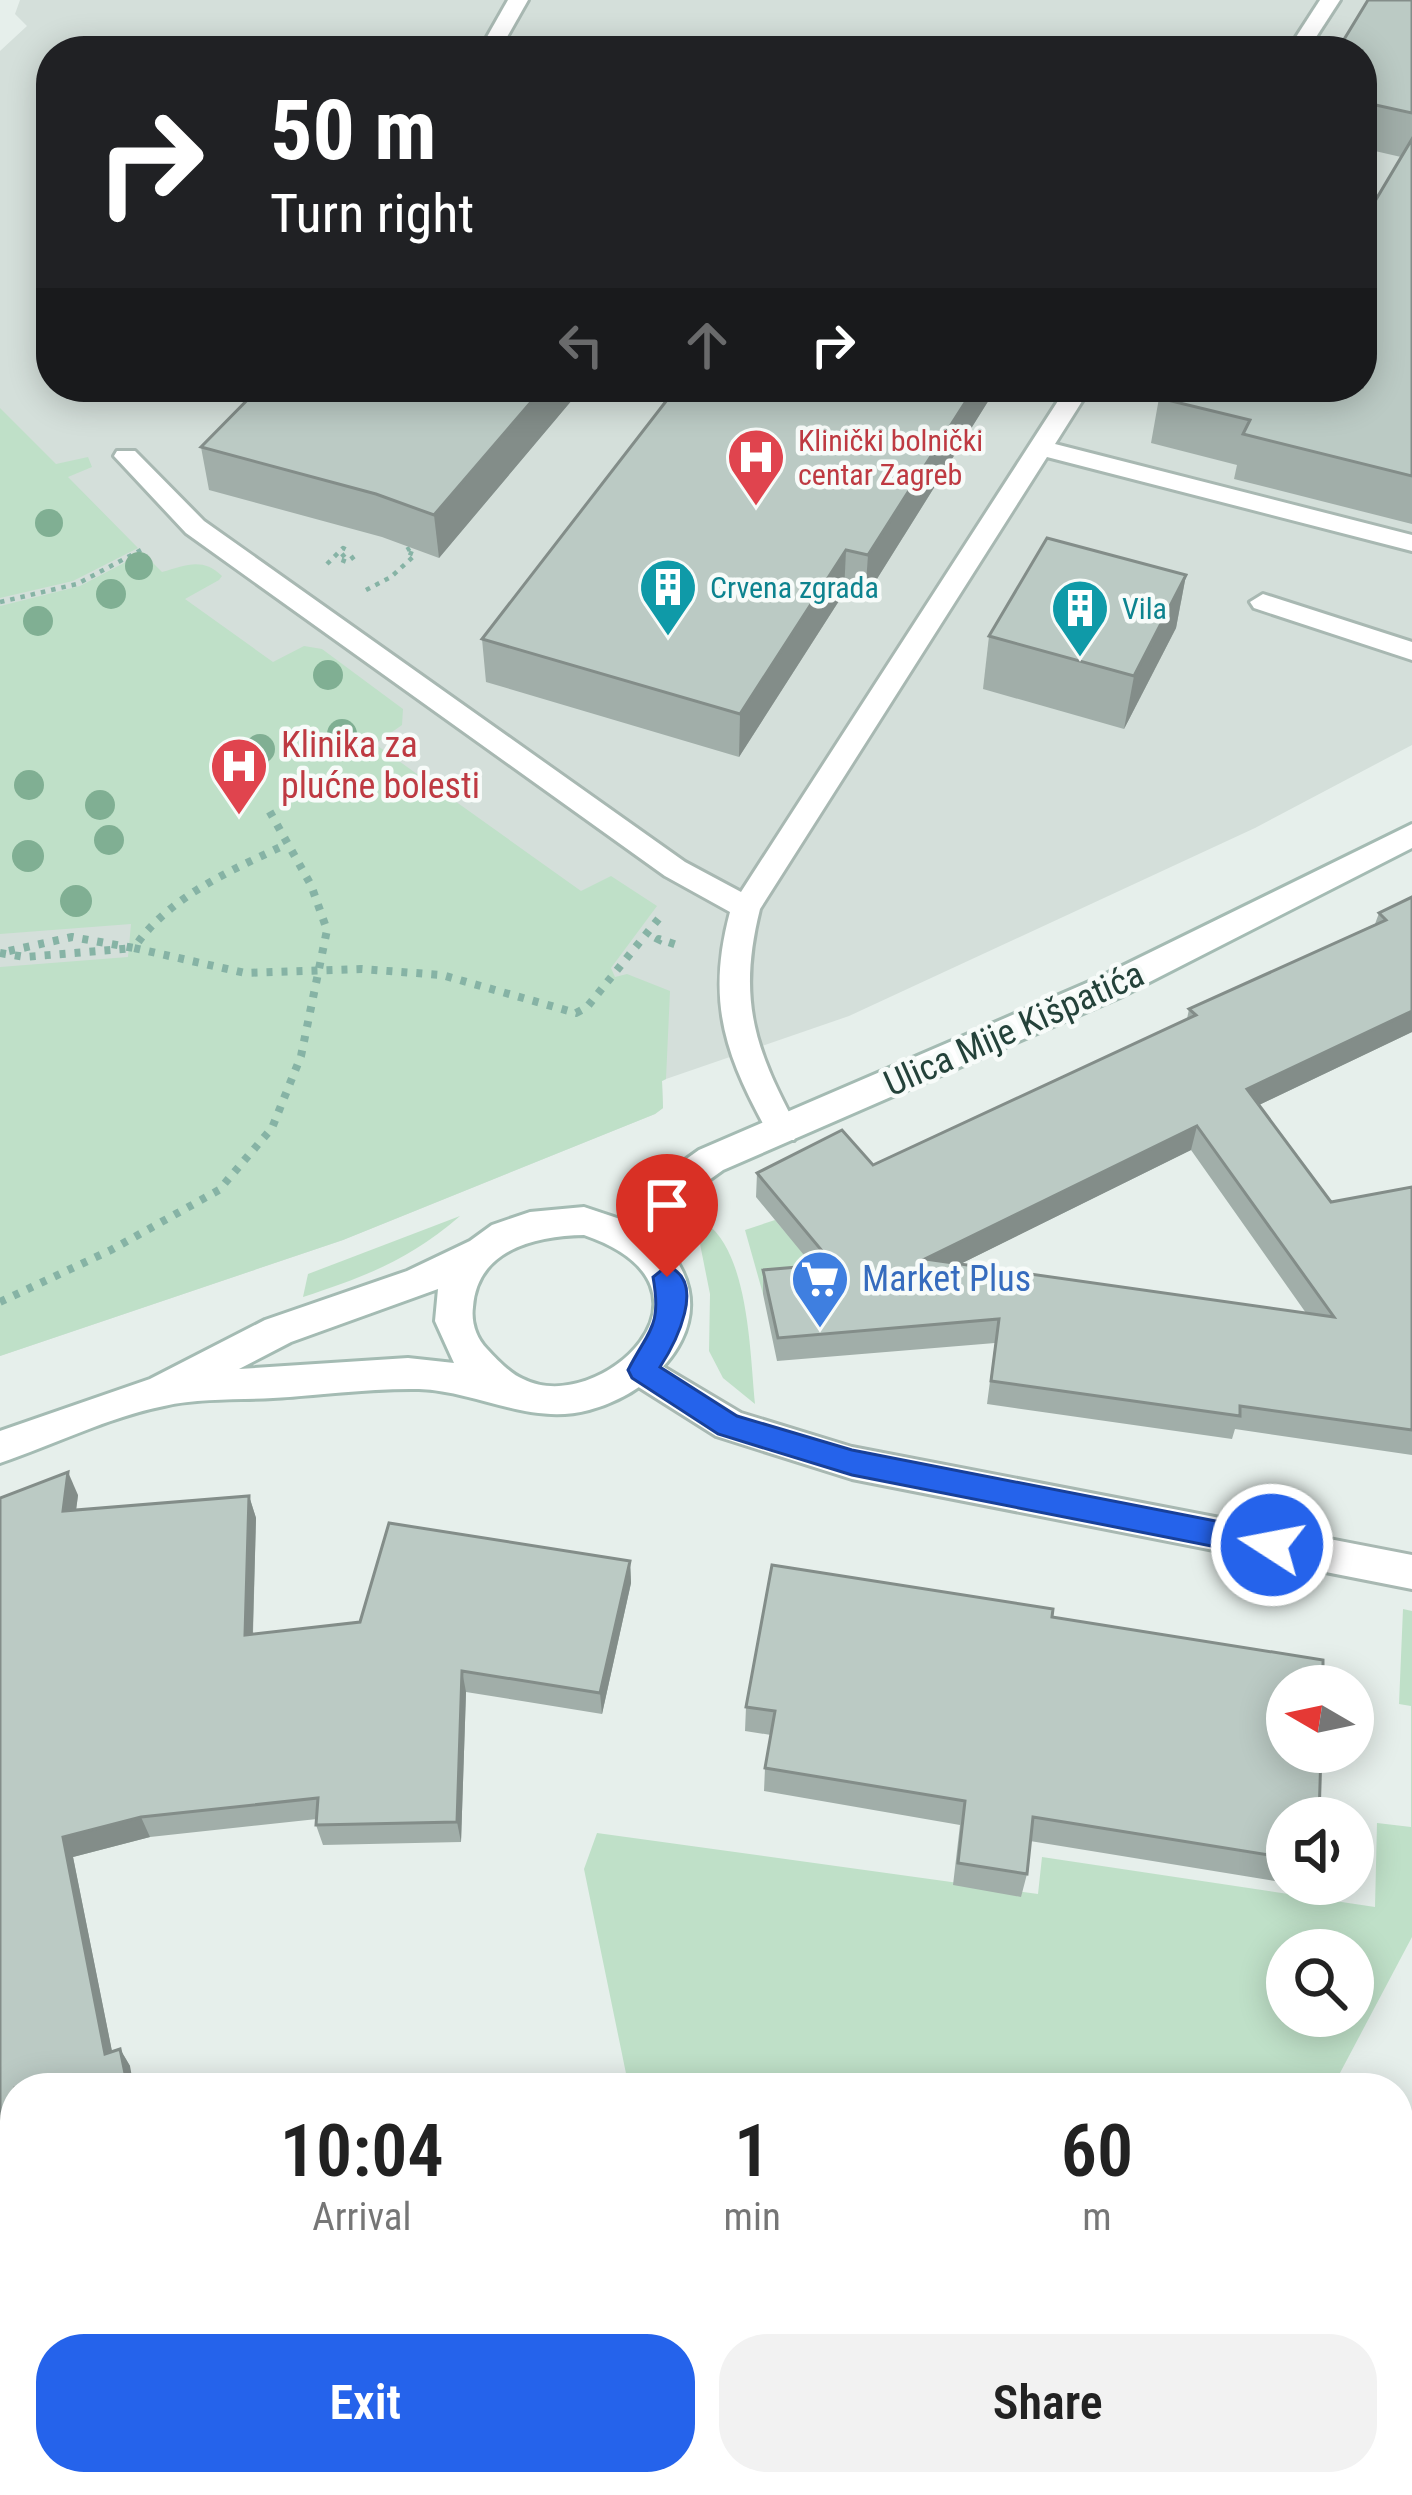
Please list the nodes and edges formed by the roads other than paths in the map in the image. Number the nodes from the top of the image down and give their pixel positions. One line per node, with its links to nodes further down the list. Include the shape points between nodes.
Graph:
1 (518, 0): 3 (lane)
2 (1330, 0): 4 (lane)
3 (498, 36)
4 (1307, 36)
5 (1069, 402): 6 (lane)
6 (1040, 448): 8 (lane); 12 (lane)
7 (126, 456): 12 (lane, via 195,527 675,869)
8 (1412, 543)
9 (1264, 602): 10 (lane)
10 (1412, 651)
11 (1412, 835): 13 (main road, Ulica Mije Kišpatića, via 1150,968)
12 (746, 908): 13 (lane, via 736,939 734,1021)
13 (783, 1131): 14 (main road, Ulica Mije Kišpatića, via 688,1174)
14 (633, 1238): 15 (main road, via 592,1222 556,1220 523,1226); 16 (main road, via 667,1277 672,1306 668,1332)
15 (478, 1253): 17 (main road, via 278,1331); 18 (main road, via 455,1292 452,1321 460,1349)
16 (642, 1370): 18 (main road, via 584,1397); 20 (main road, via 728,1425 833,1457)
17 (163, 1390): 18 (main road, via 424,1374); 19 (main road)
18 (510, 1391)
19 (0, 1447)
20 (1412, 1572)

